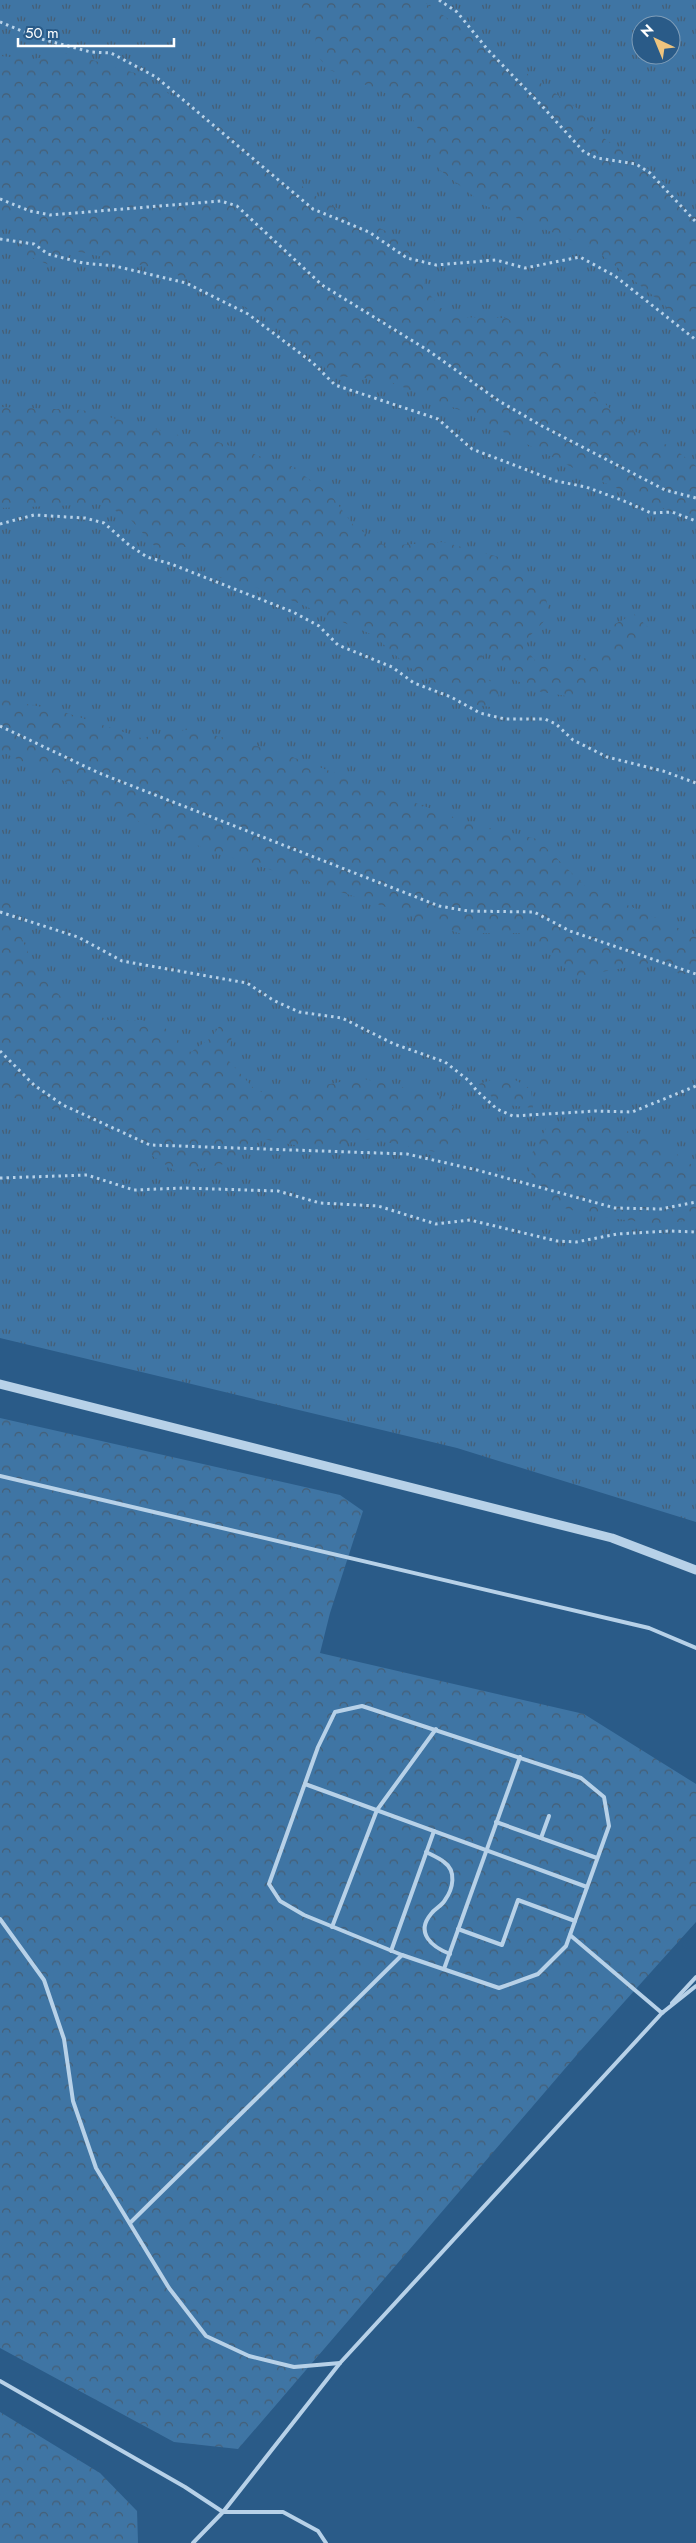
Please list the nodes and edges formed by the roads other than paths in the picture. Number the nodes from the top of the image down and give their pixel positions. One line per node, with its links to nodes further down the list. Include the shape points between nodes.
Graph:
1 (0, 1384): 3 (street, via 612,1538)
2 (0, 1476): 4 (lane, via 639,1626)
3 (696, 1570)
4 (696, 1648)
5 (436, 1729): 6 (lane); 7 (lane, via 362,1706 336,1712 318,1747); 8 (lane)
6 (520, 1757): 10 (lane); 15 (lane, via 581,1778 604,1797 609,1826)
7 (305, 1784): 8 (lane); 19 (lane, via 269,1884 280,1901)
8 (377, 1810): 11 (lane); 19 (lane)
9 (549, 1816): 12 (lane)
10 (496, 1822): 12 (lane); 13 (lane)
11 (434, 1831): 13 (lane); 14 (lane)
12 (541, 1838): 15 (lane)
13 (486, 1850): 16 (lane); 20 (lane)
14 (426, 1852): 22 (lane); 23 (lane, via 445,1862 452,1874 452,1889 426,1921 425,1933 435,1948)
15 (597, 1858): 16 (lane)
16 (587, 1888): 18 (lane)
17 (0, 1920): 29 (lane, via 44,1980 64,2039 73,2101 96,2168)
18 (575, 1921): 20 (lane, via 518,1900 502,1945); 21 (lane)
19 (332, 1926): 22 (lane)
20 (458, 1929): 23 (lane)
21 (570, 1935): 25 (lane, via 566,1946 538,1974 499,1988); 28 (lane)
22 (391, 1951): 24 (lane)
23 (450, 1954): 25 (lane)
24 (402, 1955): 25 (lane); 29 (lane)
25 (444, 1969)
26 (696, 1976): 28 (lane)
27 (696, 1986): 28 (lane)
28 (662, 2013): 30 (lane)
29 (130, 2223): 30 (lane, via 169,2288 206,2336 249,2356 294,2367)
30 (340, 2363): 32 (lane)
31 (0, 2381): 32 (lane)
32 (223, 2512): 33 (lane); 34 (lane, via 283,2512 318,2531)
33 (193, 2543)
34 (326, 2543)

